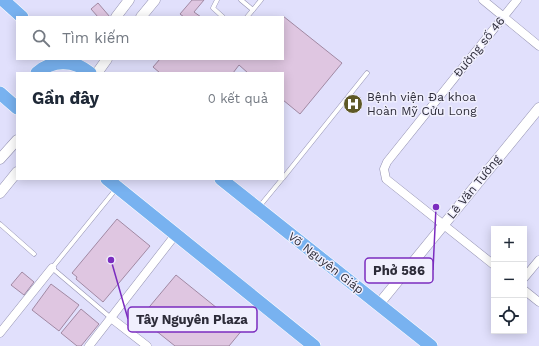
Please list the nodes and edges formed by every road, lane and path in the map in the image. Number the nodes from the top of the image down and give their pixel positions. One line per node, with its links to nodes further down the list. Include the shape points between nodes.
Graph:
1 (3, 0): 10 (highway)
2 (129, 0): 11 (street)
3 (155, 0): 12 (street)
4 (217, 0): 13 (lane, via 213,8)
5 (241, 0): 9 (lane)
6 (261, 0): 9 (lane)
7 (483, 0): 15 (street)
8 (517, 0): 15 (street, Đường số 46)
9 (253, 10): 14 (lane)
10 (21, 16)
11 (117, 16)
12 (142, 16)
13 (222, 16)
14 (248, 16)
15 (503, 17): 16 (street); 37 (street, Đường số 46, via 386,162 384,169 386,179)
16 (539, 46)
17 (106, 60): 21 (street)
18 (74, 61): 19 (highway, via 54,64); 20 (highway)
19 (38, 72)
20 (89, 72)
21 (98, 72)
22 (367, 73): 29 (lane)
23 (0, 93): 24 (highway)
24 (16, 107)
25 (539, 108): 37 (street, Lê Văn Tưởng)
26 (16, 141): 27 (street)
27 (0, 159)
28 (16, 173): 34 (street)
29 (284, 174)
30 (108, 180): 33 (highway)
31 (222, 180): 35 (highway, Võ Nguyên Giáp)
32 (279, 180): 35 (lane)
33 (118, 187): 38 (highway); 42 (lane)
34 (0, 193)
35 (258, 209): 46 (highway, Võ Nguyên Giáp)
36 (0, 224): 39 (lane)
37 (444, 224): 41 (street); 46 (street, Lê Văn Tưởng)
38 (176, 234): 47 (street); 51 (highway)
39 (34, 254)
40 (539, 260): 43 (street)
41 (491, 263)
42 (52, 268): 47 (lane); 48 (street)
43 (527, 274)
44 (527, 292): 45 (street)
45 (539, 302)
46 (379, 304): 52 (highway, Võ Nguyên Giáp)
47 (111, 318): 49 (street); 50 (street)
48 (0, 332)
49 (88, 346)
50 (147, 346)
51 (314, 346)
52 (431, 346)

